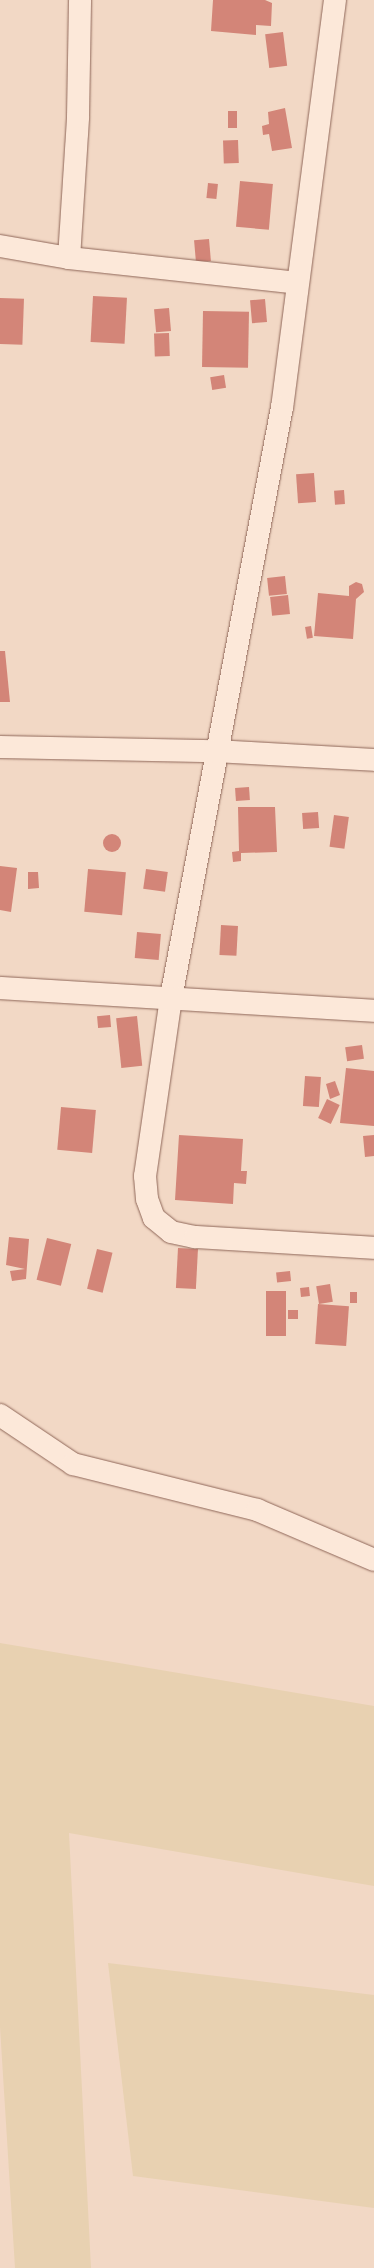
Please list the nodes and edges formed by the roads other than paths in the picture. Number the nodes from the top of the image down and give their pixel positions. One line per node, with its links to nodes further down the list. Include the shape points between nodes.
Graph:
1 (80, 0): 4 (street, via 78,117)
2 (335, 0): 5 (street)
3 (0, 246): 4 (street)
4 (69, 258): 5 (street)
5 (298, 283): 7 (street, via 282,407)
6 (0, 747): 7 (street)
7 (214, 751): 8 (street); 10 (street)
8 (374, 760)
9 (0, 988): 10 (street)
10 (171, 998): 11 (street); 12 (street, via 145,1176 147,1199 154,1218 171,1232 195,1237)
11 (374, 1011)
12 (374, 1248)
13 (0, 1415): 14 (street, via 73,1464 257,1510)
14 (374, 1560)

